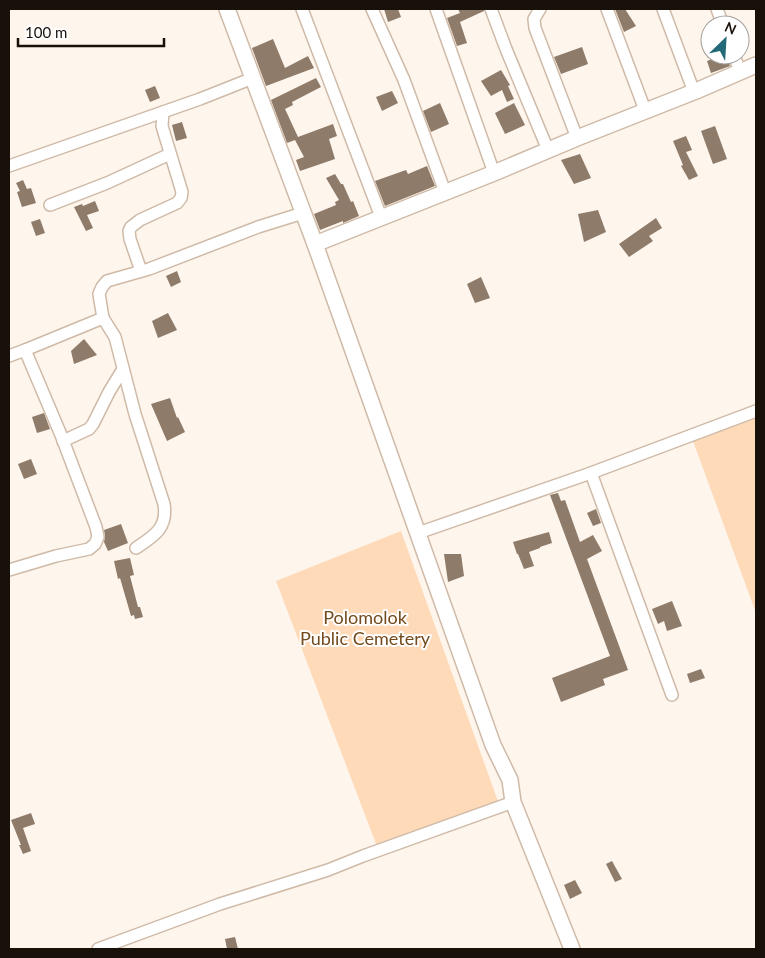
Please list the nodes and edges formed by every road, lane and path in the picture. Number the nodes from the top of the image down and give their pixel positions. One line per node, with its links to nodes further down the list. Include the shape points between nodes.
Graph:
1 (227, 9): 12 (street)
2 (302, 9): 24 (street)
3 (372, 9): 21 (street, via 404,80)
4 (436, 9): 20 (street)
5 (491, 9): 17 (street)
6 (540, 9): 16 (street, via 534,19 536,28)
7 (607, 9): 14 (street)
8 (663, 9): 13 (street)
9 (738, 65): 11 (street)
10 (756, 65): 11 (street)
11 (740, 72): 13 (street)
12 (252, 78): 15 (street); 23 (street)
13 (694, 92): 14 (street)
14 (645, 110): 16 (street)
15 (163, 112): 18 (street, via 162,126); 19 (street)
16 (577, 138): 17 (street)
17 (548, 150): 20 (street)
18 (170, 154): 22 (street); 26 (street, via 181,198 131,227 130,239)
19 (9, 166)
20 (494, 173): 21 (street)
21 (444, 192): 24 (street)
22 (50, 205)
23 (303, 212): 25 (street); 26 (street)
24 (381, 217): 25 (street)
25 (315, 244): 34 (street)
26 (141, 271): 27 (street, via 107,281 102,287 99,294)
27 (103, 318): 28 (street); 30 (street, via 115,337)
28 (25, 350): 29 (street); 32 (street)
29 (9, 356)
30 (124, 369): 32 (street, via 89,429); 35 (street, via 166,515 153,537)
31 (756, 411): 33 (street)
32 (64, 441): 36 (street, via 98,537 89,549)
33 (591, 473): 34 (street); 37 (street)
34 (418, 534): 38 (street, via 493,745 510,780)
35 (136, 548)
36 (9, 570)
37 (672, 695)
38 (513, 802): 39 (street); 40 (street)
39 (98, 949)
40 (572, 949)

